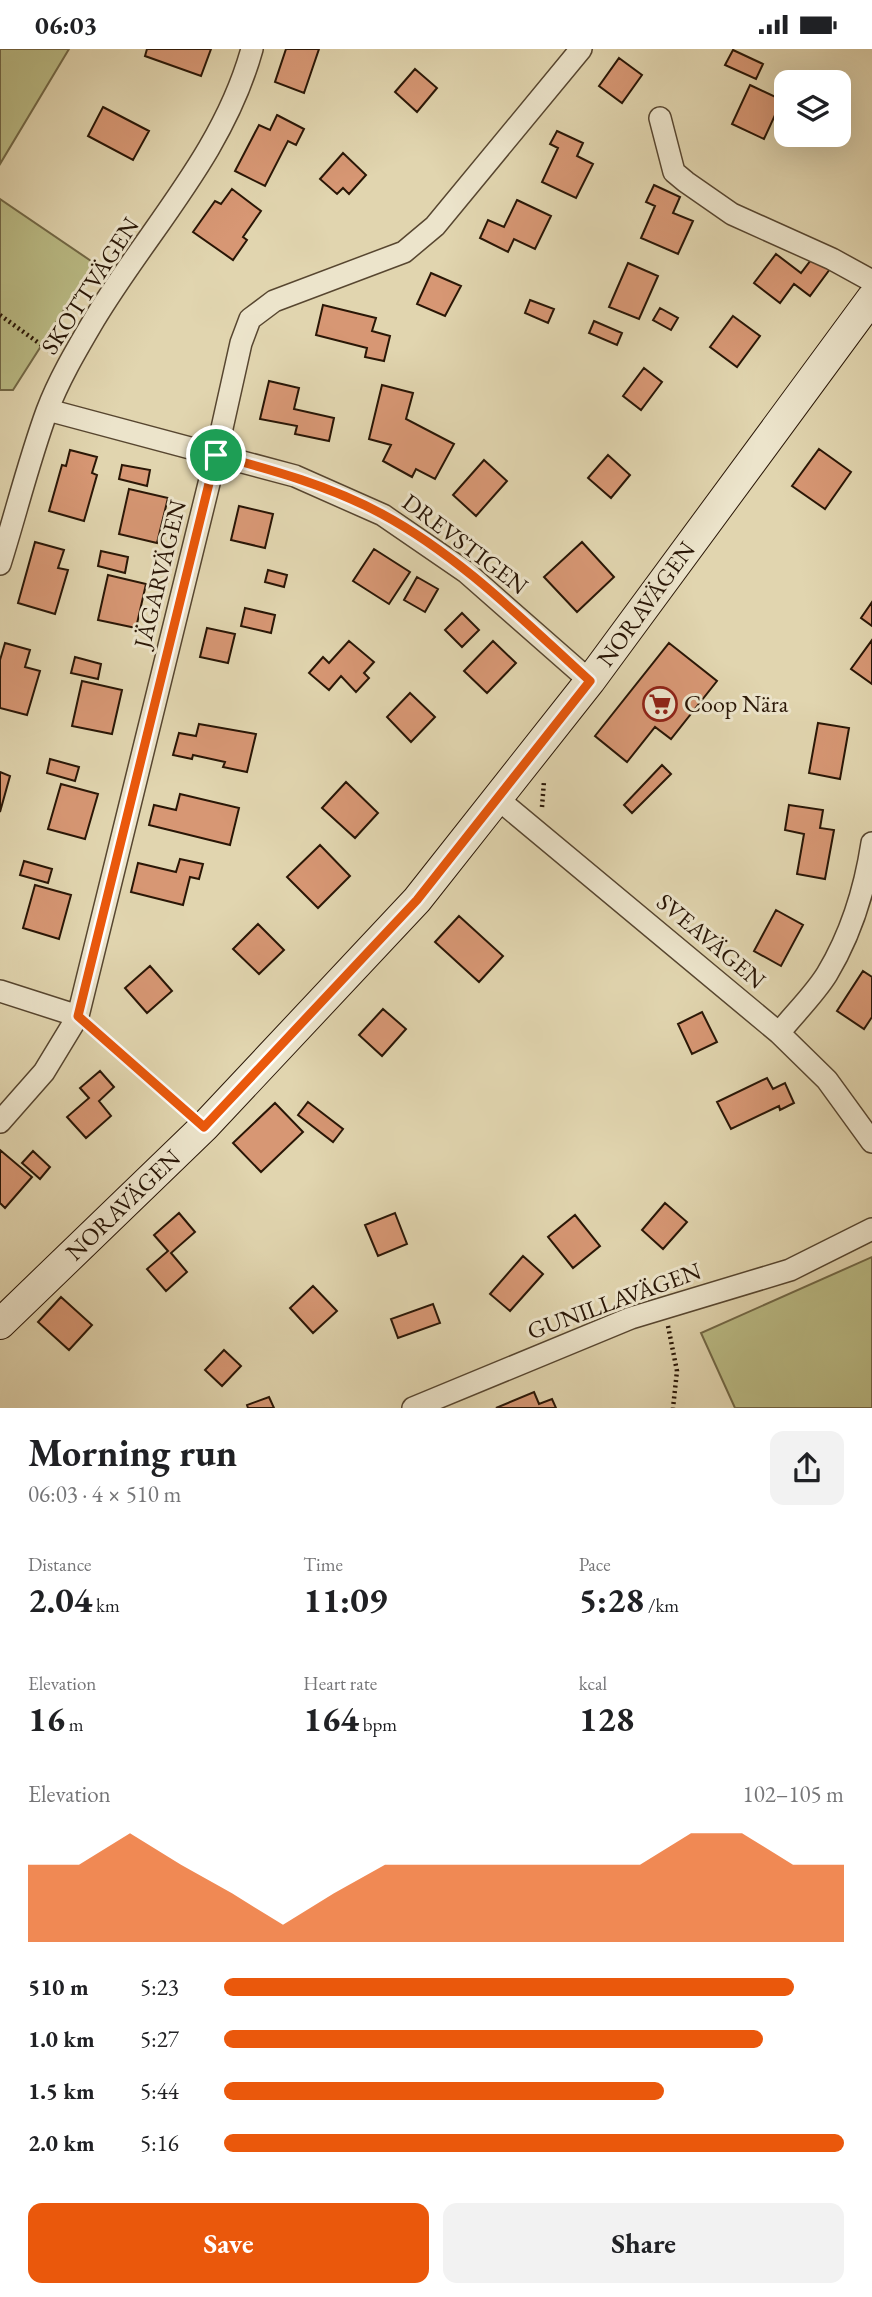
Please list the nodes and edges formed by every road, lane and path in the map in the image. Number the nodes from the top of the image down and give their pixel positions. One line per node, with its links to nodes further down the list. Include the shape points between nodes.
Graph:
1 (252, 49): 7 (street, SKOTTVÄGEN, via 196,170)
2 (581, 49): 9 (street, JÄGARVÄGEN, via 435,226 404,253 274,301 250,319)
3 (660, 118): 4 (street, via 674,172 687,182 732,214)
4 (872, 281)
5 (872, 298): 11 (street, NORAVÄGEN)
6 (0, 315): 7 (path)
7 (69, 364): 8 (street, SKOTTVÄGEN)
8 (48, 410): 9 (street, DREVSTIGEN); 10 (street, SKOTTVÄGEN)
9 (216, 455): 11 (street, DREVSTIGEN, via 295,476 383,515 466,572); 15 (street, JÄGARVÄGEN)
10 (0, 564)
11 (590, 681): 12 (street, NORAVÄGEN)
12 (498, 799): 16 (street, SVEAVÄGEN); 18 (street, NORAVÄGEN, via 417,900)
13 (872, 843): 16 (street, via 850,930 826,976)
14 (0, 992): 15 (street)
15 (78, 1016): 17 (street, JÄGARVÄGEN, via 44,1072); 18 (path)
16 (779, 1033): 19 (street, SVEAVÄGEN, via 827,1080)
17 (0, 1122)
18 (204, 1127): 22 (street, NORAVÄGEN)
19 (872, 1142)
20 (872, 1229): 21 (street, GUNILLAVÄGEN, via 790,1269)
21 (663, 1307): 23 (street, GUNILLAVÄGEN); 24 (path, via 676,1359)
22 (0, 1324)
23 (413, 1408)
24 (673, 1408)

